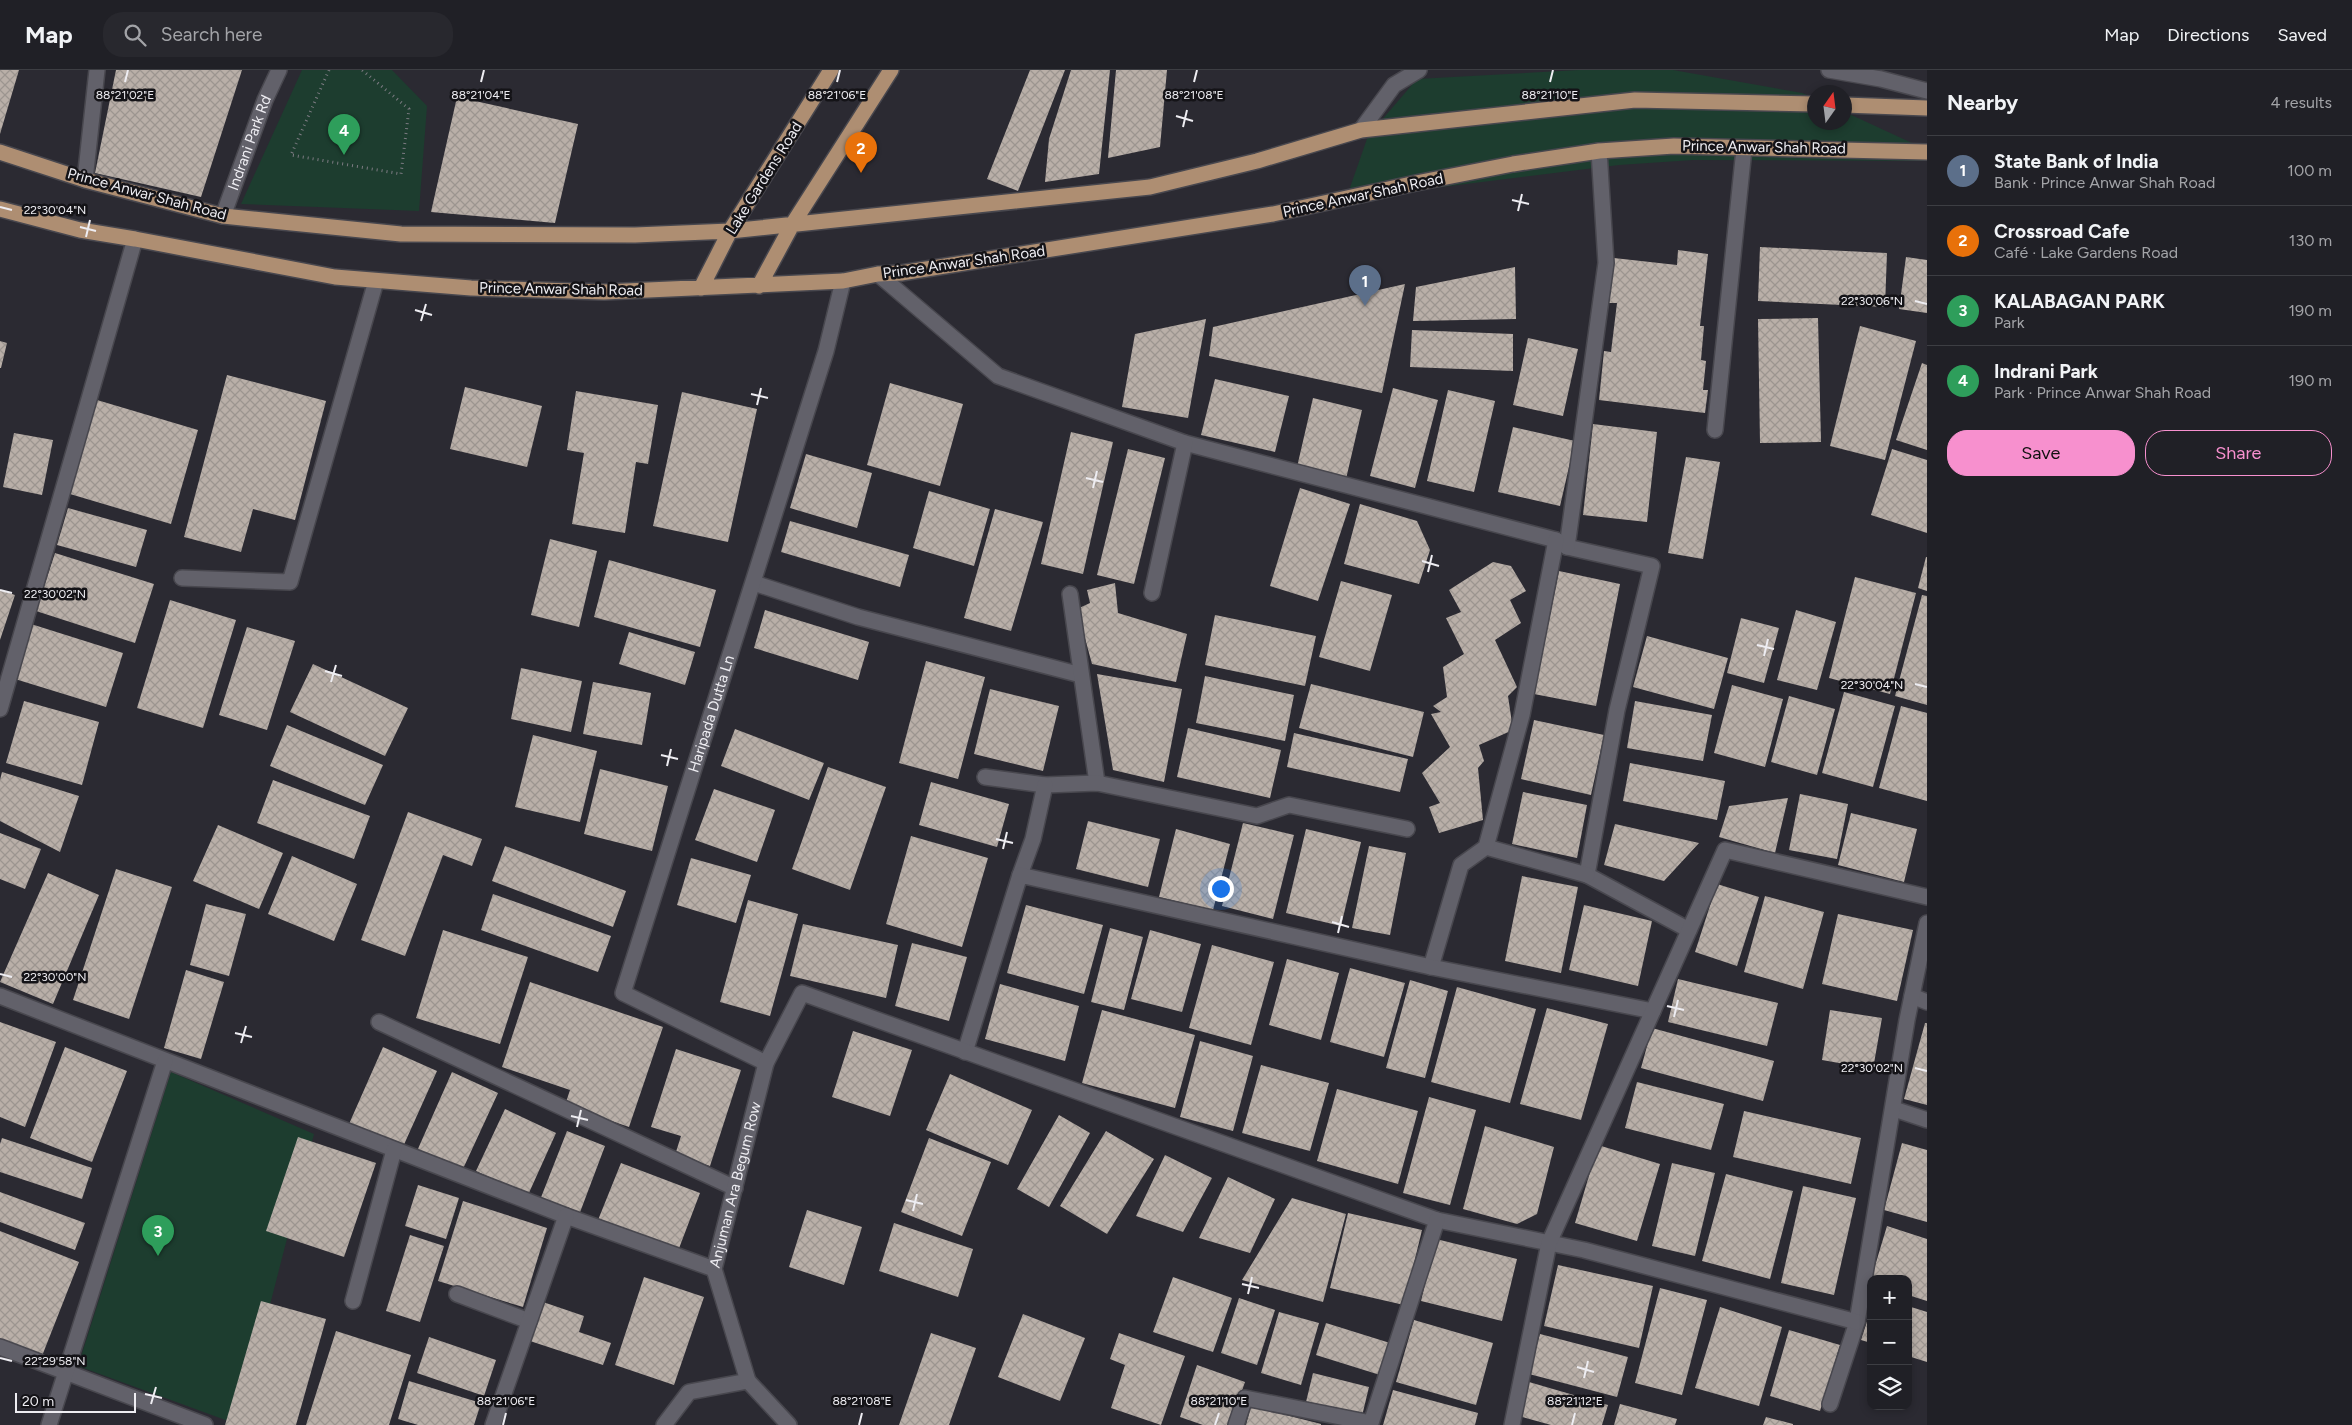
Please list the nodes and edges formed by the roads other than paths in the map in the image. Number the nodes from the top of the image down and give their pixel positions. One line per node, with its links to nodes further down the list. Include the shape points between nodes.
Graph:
1 (98, 70): 16 (street)
2 (279, 70): 18 (street, Indrani Park Rd)
3 (831, 70): 20 (main road, Lake Gardens Road)
4 (891, 70): 19 (main road)
5 (1829, 70): 7 (street)
6 (1415, 71): 11 (street, via 1394,85)
7 (1927, 91)
8 (1807, 104): 11 (main road, Prince Anwar Shah Road, via 1635,100)
9 (1852, 105): 10 (main road)
10 (1927, 108)
11 (1362, 130): 19 (main road, Prince Anwar Shah Road, via 1257,161 1150,187)
12 (1744, 149): 13 (main road, Prince Anwar Shah Road, via 1674,146); 15 (main road, Prince Anwar Shah Road); 27 (street)
13 (1599, 151): 22 (main road, Prince Anwar Shah Road, via 1484,170 1273,214); 29 (street, via 1606,263)
14 (0, 152): 16 (main road, Prince Anwar Shah Road)
15 (1927, 152)
16 (85, 180): 18 (main road, Prince Anwar Shah Road)
17 (0, 209): 21 (main road, Prince Anwar Shah Road, via 80,230)
18 (223, 216): 20 (main road, Prince Anwar Shah Road, via 401,234 635,235)
19 (792, 225): 20 (main road, Prince Anwar Shah Road); 25 (main road)
20 (730, 231): 26 (main road, Lake Gardens Road)
21 (135, 238): 23 (main road, Prince Anwar Shah Road, via 335,277); 35 (street)
22 (878, 274): 24 (main road, Prince Anwar Shah Road); 28 (street, via 998,376)
23 (376, 280): 26 (main road, Prince Anwar Shah Road, via 471,288 604,292); 30 (street, via 290,582)
24 (843, 281): 25 (main road, Prince Anwar Shah Road); 31 (street, Haripada Dutta Ln, via 826,351)
25 (758, 286): 26 (main road, Prince Anwar Shah Road)
26 (701, 288)
27 (1715, 430)
28 (1185, 443): 29 (street); 32 (street)
29 (1562, 544): 41 (street, via 1522,715); 43 (street, via 1652,566 1617,710)
30 (182, 578)
31 (754, 583): 34 (street, via 858,617); 55 (street, Haripada Dutta Ln, via 623,993)
32 (1152, 593)
33 (1070, 594): 34 (street)
34 (1081, 675): 38 (street)
35 (3, 686): 36 (street)
36 (0, 709)
37 (985, 777): 39 (street)
38 (1097, 783): 39 (street); 40 (street, via 1256,816 1289,805)
39 (1045, 785): 42 (street, via 1033,839)
40 (1407, 829)
41 (1486, 847): 43 (street); 47 (street, via 1461,865)
42 (1020, 875): 47 (street); 53 (street)
43 (1587, 875): 46 (street)
44 (1927, 897): 46 (street, via 1725,850)
45 (1927, 922): 49 (street)
46 (1689, 930): 51 (street)
47 (1431, 967): 51 (street)
48 (0, 996): 54 (street)
49 (1912, 996): 50 (street); 56 (street)
50 (1927, 1002)
51 (1653, 1011): 62 (street)
52 (379, 1022): 59 (street)
53 (965, 1052): 55 (street, Anjuman Ara Begum Row, via 802,993); 61 (street)
54 (165, 1061): 58 (street); 69 (street)
55 (766, 1063): 59 (street, Anjuman Ara Begum Row)
56 (1894, 1108): 57 (street); 67 (street)
57 (1927, 1120)
58 (394, 1150): 60 (street); 65 (street)
59 (735, 1188): 63 (street, Anjuman Ara Begum Row)
60 (566, 1216): 63 (street); 66 (street)
61 (1437, 1220): 62 (street); 77 (street, via 1371,1423 1245,1398)
62 (1549, 1243): 67 (street); 78 (street)
63 (714, 1270): 70 (street, Anjuman Ara Begum Row)
64 (457, 1294): 66 (street)
65 (354, 1301)
66 (530, 1321): 74 (street)
67 (1857, 1322): 71 (street)
68 (0, 1347): 69 (street)
69 (66, 1373): 72 (street); 73 (street)
70 (748, 1381): 75 (street, via 689,1392); 76 (street, Anjuman Ara Begum Row)
71 (1830, 1404)
72 (50, 1425)
73 (205, 1425)
74 (493, 1425)
75 (664, 1425)
76 (789, 1425)
77 (1236, 1425)
78 (1512, 1425)

